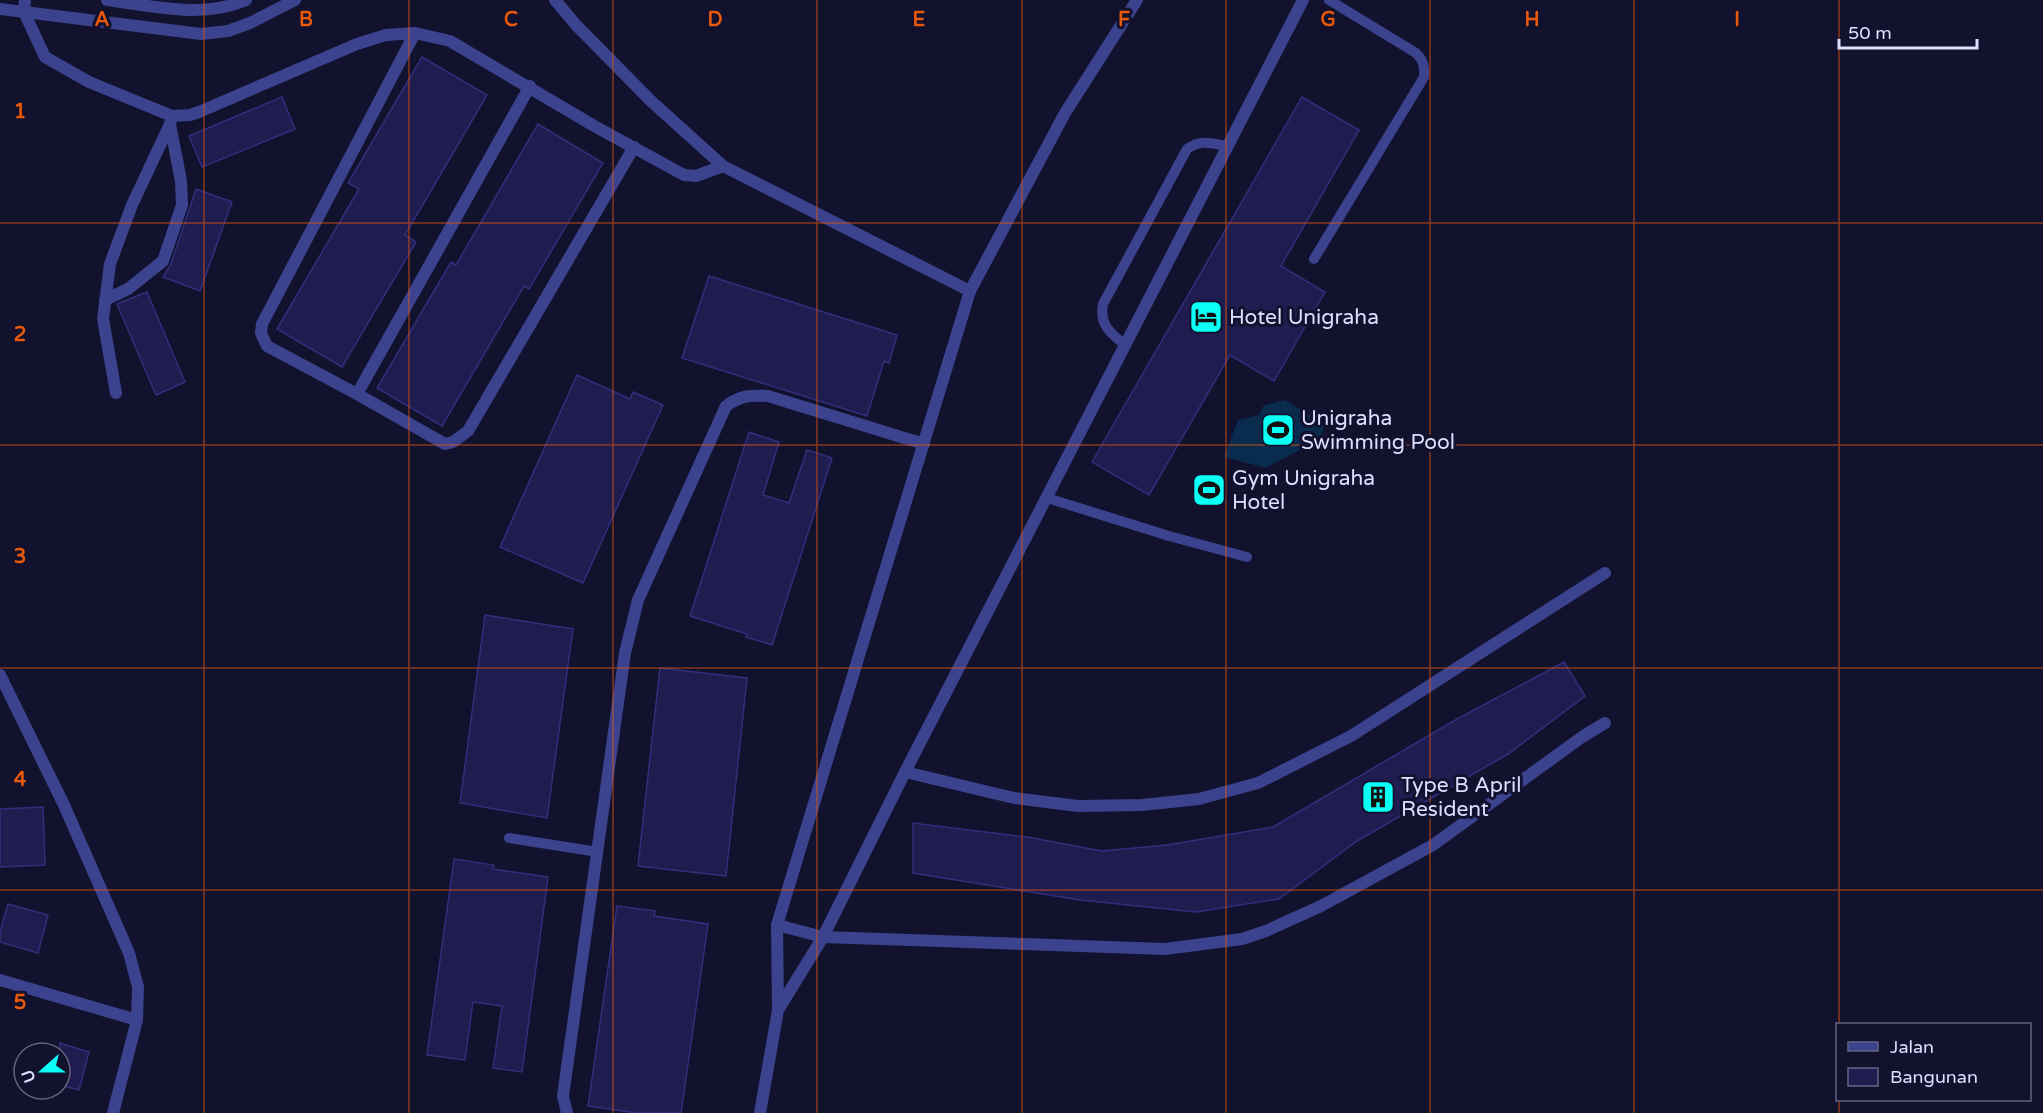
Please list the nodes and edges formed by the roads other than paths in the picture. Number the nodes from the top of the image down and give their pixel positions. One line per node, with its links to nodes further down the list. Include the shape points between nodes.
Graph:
1 (107, 0): 2 (street, via 209,10)
2 (246, 0)
3 (295, 0): 8 (street, via 228,31 201,34)
4 (555, 0): 15 (street, via 651,101)
5 (1137, 0): 17 (street, via 1065,113)
6 (1303, 0): 13 (street)
7 (1329, 0): 16 (lane, via 1416,52 1425,69 1424,77)
8 (24, 6): 9 (street); 12 (street, via 45,57)
9 (0, 9)
10 (415, 33): 11 (street, via 450,41); 12 (street, via 386,35 357,44 199,112); 21 (street, via 262,324 267,346)
11 (530, 86): 14 (street); 21 (street)
12 (171, 120): 18 (street, via 110,264); 18 (street, via 182,198 163,261 129,289)
13 (1227, 146): 19 (street); 19 (lane, via 1204,141 1187,149 1103,304 1102,321)
14 (633, 147): 15 (street, via 684,175 696,176); 21 (street, via 468,431 445,444)
15 (723, 166): 17 (street)
16 (1314, 259)
17 (970, 291): 22 (street)
18 (105, 300): 20 (street, via 103,319)
19 (1125, 345): 23 (street)
20 (116, 393)
21 (357, 394)
22 (924, 444): 30 (street, via 768,396 736,398 726,406 638,600 625,653); 31 (street)
23 (1047, 498): 24 (lane); 28 (street)
24 (1247, 557)
25 (1605, 573): 28 (street, via 1351,736 1258,783 1199,799 1078,806 1014,798)
26 (0, 675): 35 (street, via 64,805 129,953 138,987)
27 (1605, 723): 32 (street, via 1433,845 1321,906 1242,939 1165,949)
28 (905, 772): 32 (street)
29 (509, 838): 30 (lane)
30 (598, 852): 37 (street, via 563,1096)
31 (777, 925): 32 (street); 34 (street)
32 (823, 937): 34 (street)
33 (0, 980): 35 (street)
34 (778, 1010): 38 (street)
35 (137, 1020): 36 (street)
36 (113, 1113)
37 (567, 1113)
38 (760, 1113)

